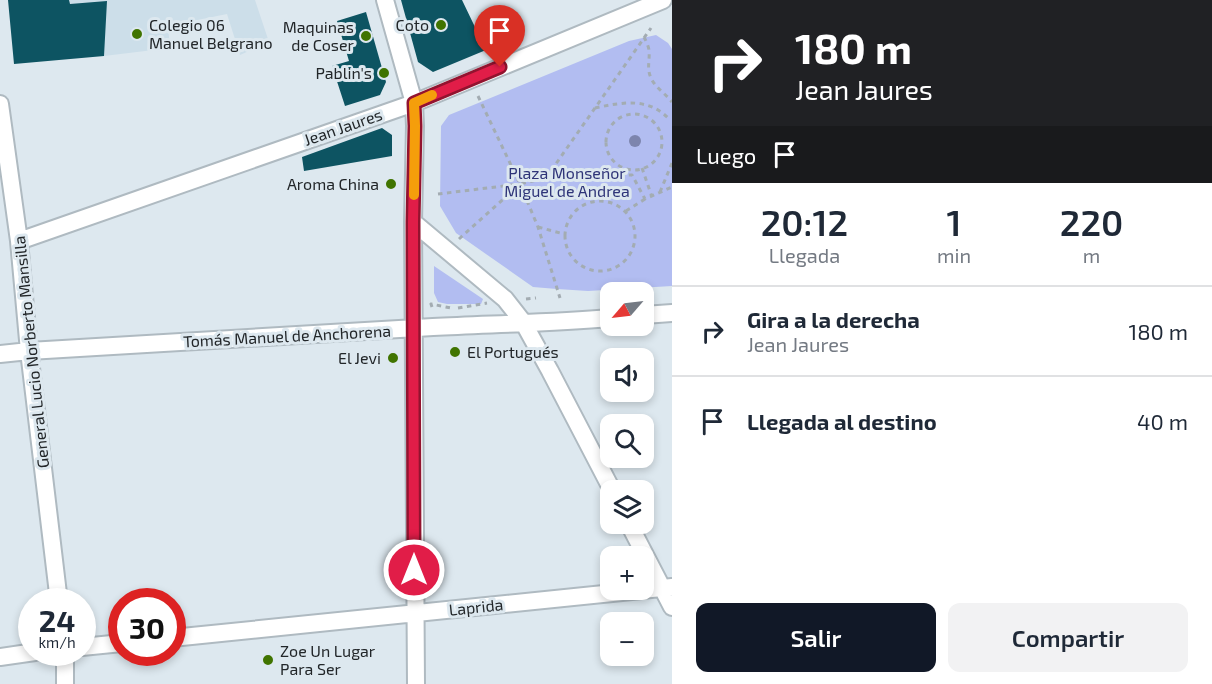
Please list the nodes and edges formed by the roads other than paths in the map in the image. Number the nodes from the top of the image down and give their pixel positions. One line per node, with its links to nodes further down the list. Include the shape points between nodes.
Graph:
1 (385, 0): 3 (street)
2 (663, 0): 3 (street, Jean Jaures)
3 (414, 103): 5 (street); 6 (street, Jean Jaures)
4 (0, 104): 6 (street, General Lucio Norberto Mansilla)
5 (413, 222): 10 (street, via 505,299); 11 (street, via 423,304)
6 (19, 241): 12 (street, General Lucio Norberto Mansilla)
7 (672, 313): 8 (street)
8 (654, 314)
9 (600, 319): 10 (street, Tomás Manuel de Anchorena)
10 (523, 322): 11 (street, Tomás Manuel de Anchorena); 14 (street)
11 (415, 328): 12 (street, Tomás Manuel de Anchorena); 19 (street)
12 (29, 351): 13 (street, Tomás Manuel de Anchorena); 17 (street, General Lucio Norberto Mansilla)
13 (0, 354)
14 (607, 480)
15 (635, 534): 16 (street)
16 (667, 587): 18 (street); 19 (street, Laprida)
17 (57, 588)
18 (672, 607)
19 (414, 614): 20 (street, Laprida); 25 (street)
20 (186, 637)
21 (18, 654): 22 (street)
22 (0, 657)
23 (64, 666): 24 (street)
24 (65, 684)
25 (416, 684)

